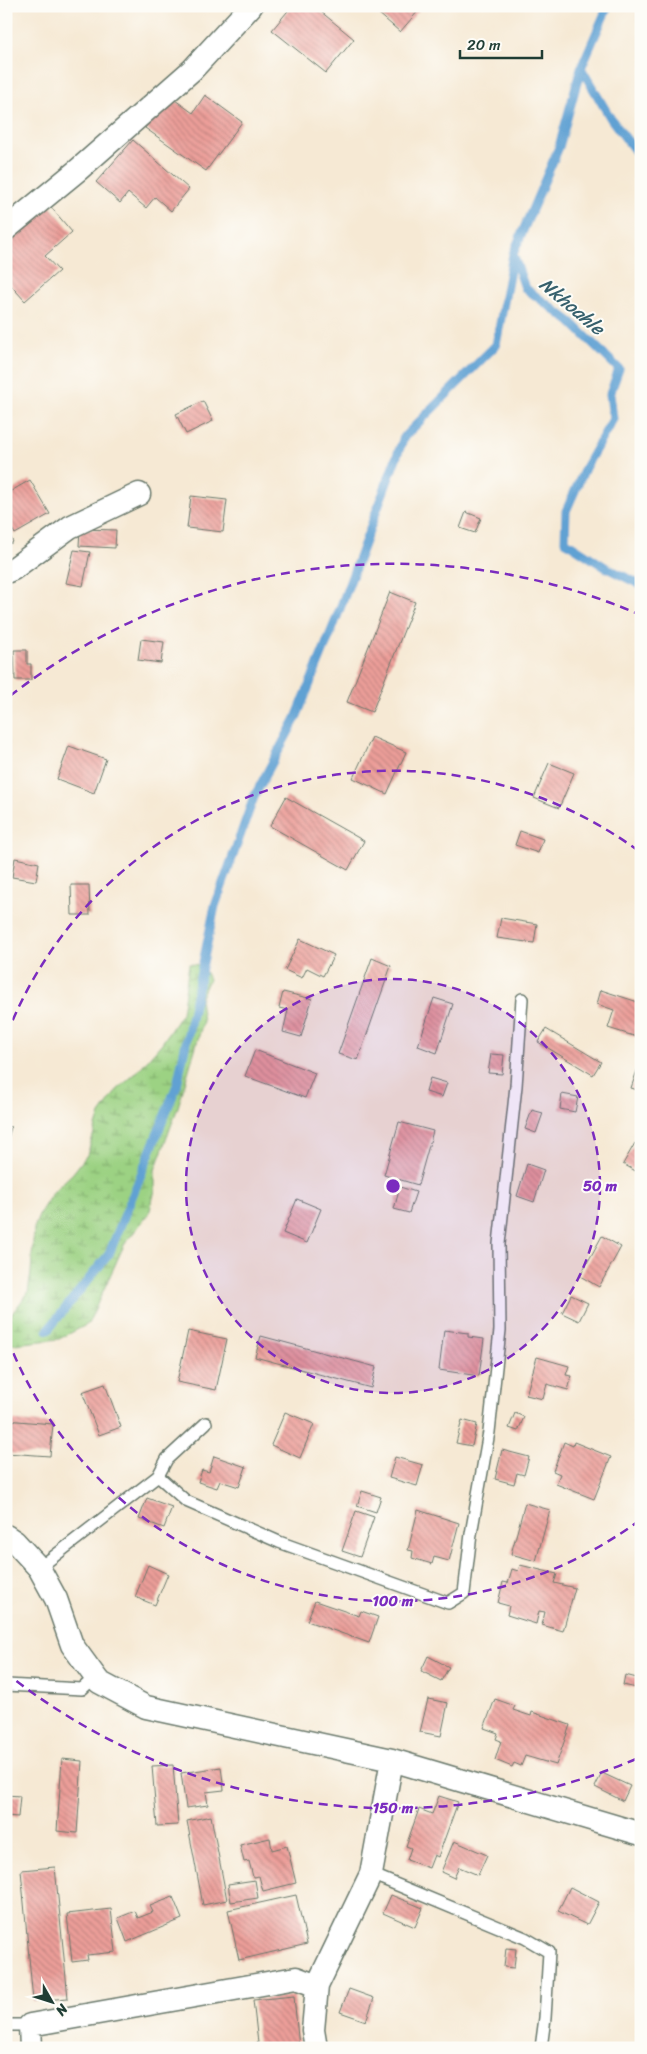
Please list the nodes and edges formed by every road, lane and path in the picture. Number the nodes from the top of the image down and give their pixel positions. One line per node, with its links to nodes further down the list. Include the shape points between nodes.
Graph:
1 (251, 6): 2 (street, via 192,70)
2 (6, 229)
3 (139, 494): 4 (street, via 70,527)
4 (6, 572)
5 (522, 999): 7 (lane, via 499,1244 500,1330 489,1432 464,1592 448,1604 279,1542 186,1501)
6 (206, 1423): 7 (lane, via 167,1458)
7 (158, 1476): 9 (lane)
8 (6, 1536): 9 (street)
9 (39, 1568): 10 (street, via 56,1599 72,1645)
10 (94, 1677): 11 (lane, via 82,1689); 12 (street, via 146,1707)
11 (6, 1685)
12 (392, 1760): 13 (street); 14 (street)
13 (641, 1834)
14 (371, 1874): 15 (street); 20 (lane, via 525,1938 548,1952)
15 (317, 1986): 17 (street, via 296,1978); 19 (street, via 313,2030)
16 (6, 2025): 17 (lane)
17 (30, 2025): 18 (street)
18 (31, 2048)
19 (316, 2048)
20 (541, 2048)

